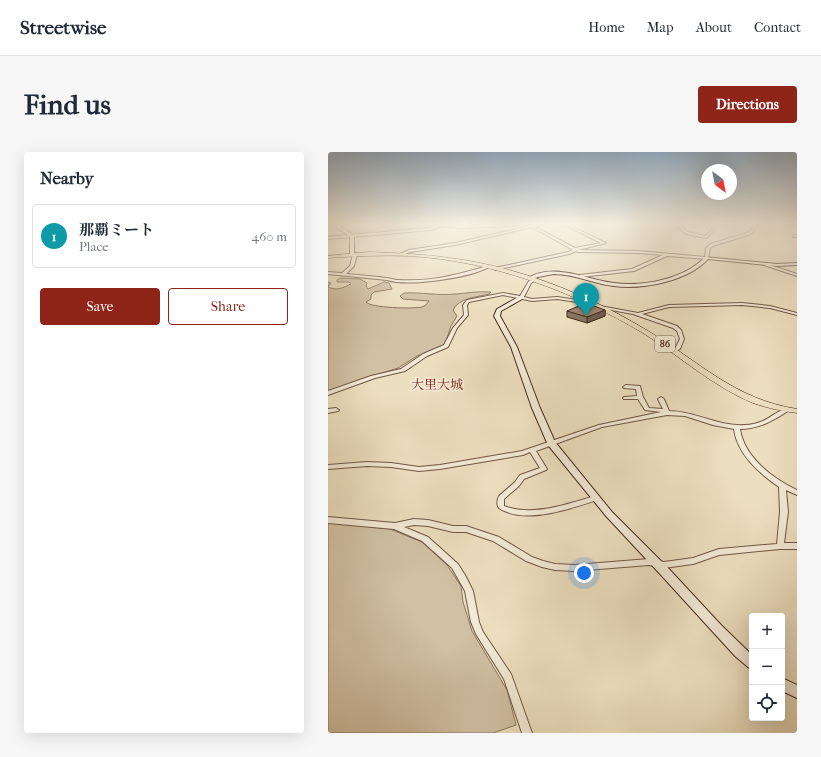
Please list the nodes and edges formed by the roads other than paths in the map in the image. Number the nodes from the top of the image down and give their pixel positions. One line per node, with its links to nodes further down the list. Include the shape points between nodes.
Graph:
1 (411, 251): 6 (street)
2 (573, 251): 13 (street)
3 (583, 251): 7 (street)
4 (708, 251): 9 (street)
5 (354, 254): 6 (main road, 86); 8 (main road, 86); 16 (street, via 352,266)
6 (402, 254): 12 (main road, 86)
7 (666, 255): 9 (street); 17 (street, via 633,270)
8 (328, 257)
9 (707, 258): 10 (street); 17 (street, via 691,271 654,282 617,285)
10 (765, 264): 11 (street); 15 (street)
11 (797, 264)
12 (487, 267): 13 (main road, 86); 16 (street, via 452,278 430,280 393,281)
13 (496, 269): 18 (main road, 86)
14 (328, 274): 16 (street)
15 (796, 274)
16 (342, 275)
17 (581, 276): 18 (street, via 559,273)
18 (533, 278): 19 (street); 20 (main road, 86)
19 (522, 297): 20 (street, via 532,300 557,298); 26 (street, via 498,294 468,301 464,306 466,315 455,328 446,346 425,355 403,370 373,377); 36 (street, via 499,310 497,316 514,347)
20 (590, 303): 21 (main road, 86)
21 (600, 307): 22 (street); 24 (main road, 86, via 627,320)
22 (639, 314): 23 (street, via 669,306 742,304 770,306); 24 (street, via 679,330 682,339)
23 (797, 314)
24 (675, 350): 31 (main road, 86, via 738,393 754,401)
25 (626, 387): 27 (street, via 638,387)
26 (328, 393)
27 (640, 397): 28 (street); 34 (street, via 647,409)
28 (626, 398)
29 (661, 399): 34 (street)
30 (336, 410): 32 (street)
31 (786, 410): 33 (main road, 86); 35 (street, via 758,425)
32 (328, 411)
33 (797, 411)
34 (667, 412): 35 (street, via 678,412); 36 (street, via 600,426)
35 (737, 428): 39 (street, via 738,438 752,459 760,469)
36 (551, 444): 37 (street); 41 (street)
37 (532, 450): 38 (street, via 420,469 367,464); 41 (street, via 544,469 522,477 501,498 501,507 511,511 544,511)
38 (328, 467)
39 (782, 486): 40 (street); 44 (street, via 784,512)
40 (797, 493)
41 (595, 498): 46 (street)
42 (328, 520): 43 (street)
43 (395, 526): 46 (street, via 414,522 466,529 496,539 535,561 555,567); 50 (street, via 425,539 455,566 462,576 469,591 475,622 508,677)
44 (780, 546): 45 (street); 46 (street, via 720,552 693,561 664,565)
45 (797, 546)
46 (656, 563): 47 (street)
47 (749, 660)
48 (784, 685): 49 (street)
49 (797, 692)
50 (527, 733)

